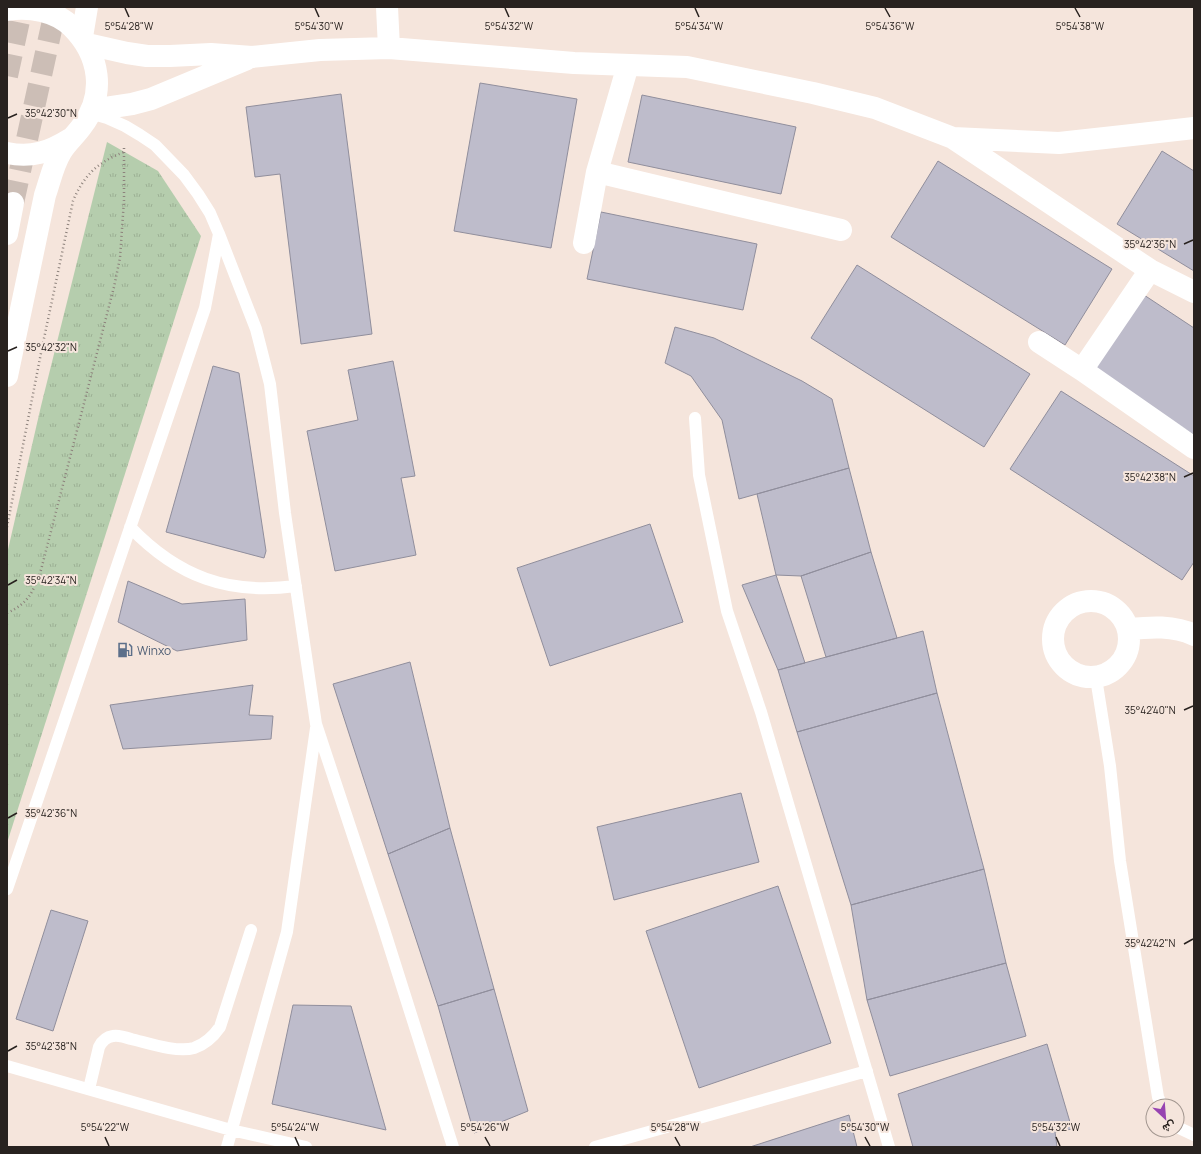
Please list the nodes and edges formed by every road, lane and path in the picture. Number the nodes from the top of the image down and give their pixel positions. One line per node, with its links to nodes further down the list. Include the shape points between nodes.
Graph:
1 (87, 7): 4 (main road)
2 (387, 7): 5 (main road)
3 (7, 10): 4 (main road, via 34,9 52,14 69,24)
4 (85, 41): 6 (main road, via 147,56); 8 (main road, via 94,60 97,76)
5 (389, 48): 6 (main road, via 320,50); 7 (main road)
6 (252, 56): 8 (main road, via 151,99)
7 (628, 65): 11 (main road, via 687,67 812,93 875,108); 15 (main road)
8 (91, 112): 9 (lane); 12 (main road, via 82,127)
9 (125, 126): 13 (path); 19 (lane, via 155,146 184,175 210,213)
10 (1194, 128): 11 (main road, via 1059,142)
11 (953, 138): 21 (main road)
12 (70, 139): 14 (main road, via 39,154); 25 (main road, via 60,154 45,195)
13 (124, 152): 28 (path, via 98,165 83,182 73,201); 31 (path, via 120,258 114,287 35,589 27,601)
14 (7, 153)
15 (597, 172): 17 (main road); 20 (main road)
16 (13, 203): 18 (main road)
17 (841, 230)
18 (7, 234)
19 (219, 234): 29 (lane, via 205,308); 30 (lane, via 256,329 270,384)
20 (584, 243)
21 (1150, 270): 22 (main road); 24 (main road)
22 (1194, 292)
23 (1040, 342): 24 (main road)
24 (1082, 370): 27 (main road)
25 (7, 376)
26 (695, 418): 39 (lane, via 699,475 727,611 761,712)
27 (1194, 448)
28 (7, 527)
29 (130, 527): 30 (lane, via 144,542 177,566 215,582 255,589); 36 (lane)
30 (296, 586): 35 (lane)
31 (7, 614)
32 (1128, 629): 33 (main road, via 1169,628); 34 (main road, via 1130,640 1123,660 1107,675); 34 (main road, via 1116,610 1096,601 1075,604 1058,618 1052,639 1058,660 1074,674)
33 (1194, 635)
34 (1096, 678): 41 (lane, via 1110,766 1120,861)
35 (316, 724): 42 (lane, via 287,932); 45 (lane)
36 (7, 889)
37 (251, 930): 40 (lane, via 220,1027 213,1037 204,1044 182,1049 117,1036 106,1038 99,1047)
38 (7, 1066): 40 (lane)
39 (867, 1071): 46 (lane); 47 (lane)
40 (89, 1089): 42 (lane)
41 (1158, 1098)
42 (231, 1130): 43 (lane); 44 (lane)
43 (227, 1147)
44 (306, 1147)
45 (453, 1147)
46 (595, 1147)
47 (889, 1147)

